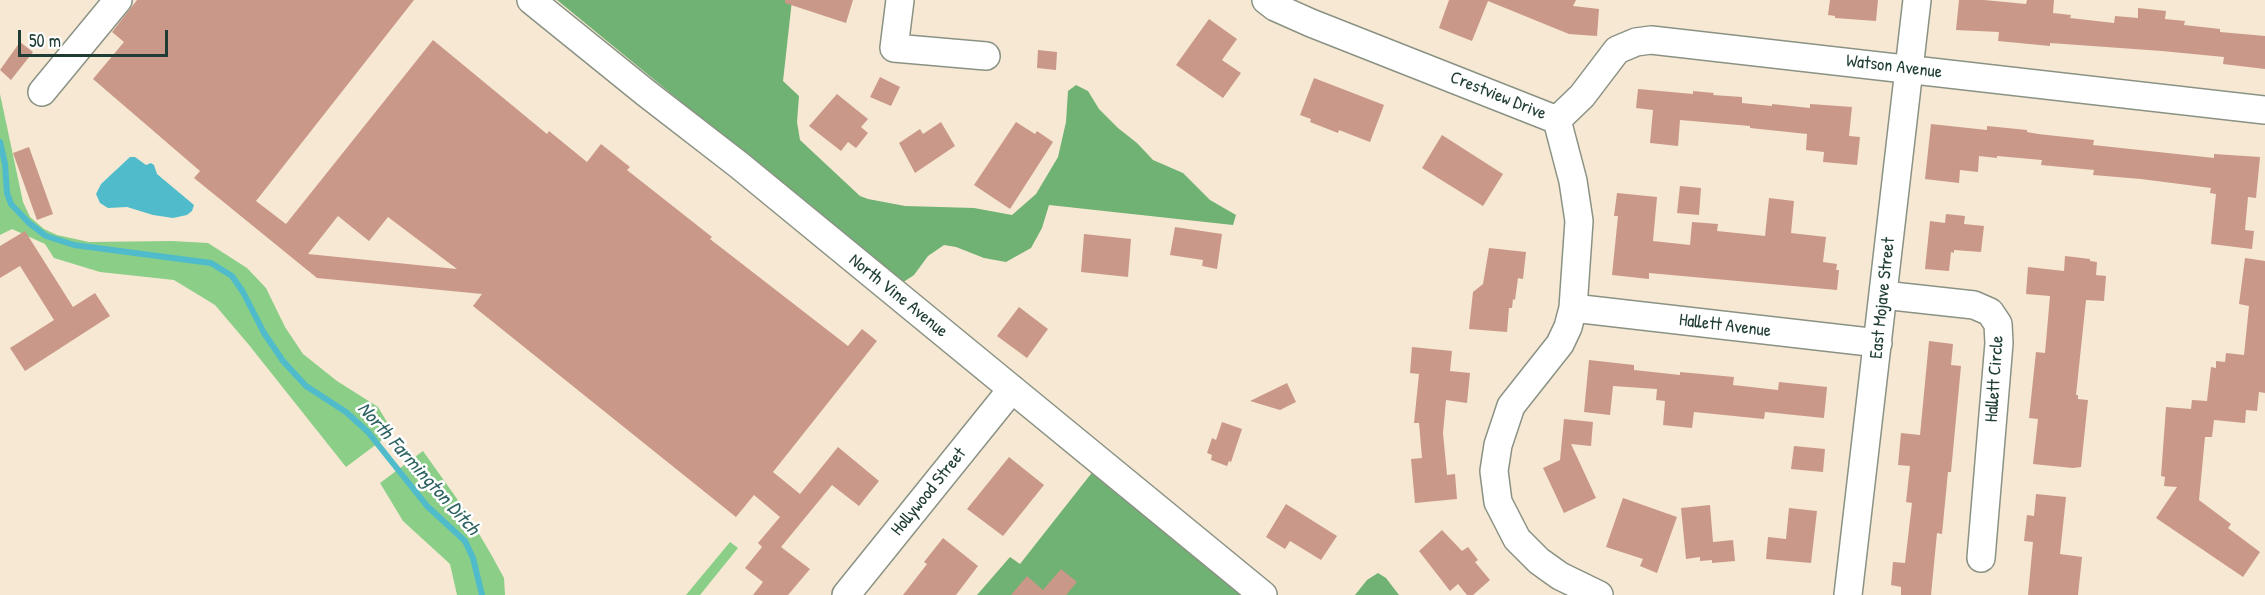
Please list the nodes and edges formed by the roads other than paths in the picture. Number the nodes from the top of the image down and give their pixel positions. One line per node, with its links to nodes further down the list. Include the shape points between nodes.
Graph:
1 (118, 0): 8 (street)
2 (531, 0): 14 (street, North Vine Avenue)
3 (900, 0): 6 (street, via 894,48)
4 (1266, 0): 10 (street, Crestview Drive, via 1311,23)
5 (1917, 0): 7 (street, East Mojave Street)
6 (986, 56)
7 (1909, 68): 9 (street, Watson Avenue); 10 (street, Watson Avenue, via 1651,40 1636,42 1617,50 1582,96); 11 (street, East Mojave Street)
8 (42, 92)
9 (2265, 110)
10 (1557, 120): 12 (street, Crestview Drive, via 1579,221)
11 (1883, 295): 13 (street, East Mojave Street); 15 (street, Hallett Circle, via 1974,305 1990,312 1998,324)
12 (1573, 308): 13 (street, Hallett Avenue); 18 (street, Crestview Drive, via 1560,345 1511,406 1494,471 1498,502 1517,539 1560,576)
13 (1878, 343): 19 (street, East Mojave Street)
14 (1012, 389): 16 (street, Hollywood Street); 17 (street, North Vine Avenue)
15 (1981, 558)
16 (846, 595)
17 (1263, 595)
18 (1599, 595)
19 (1848, 595)

